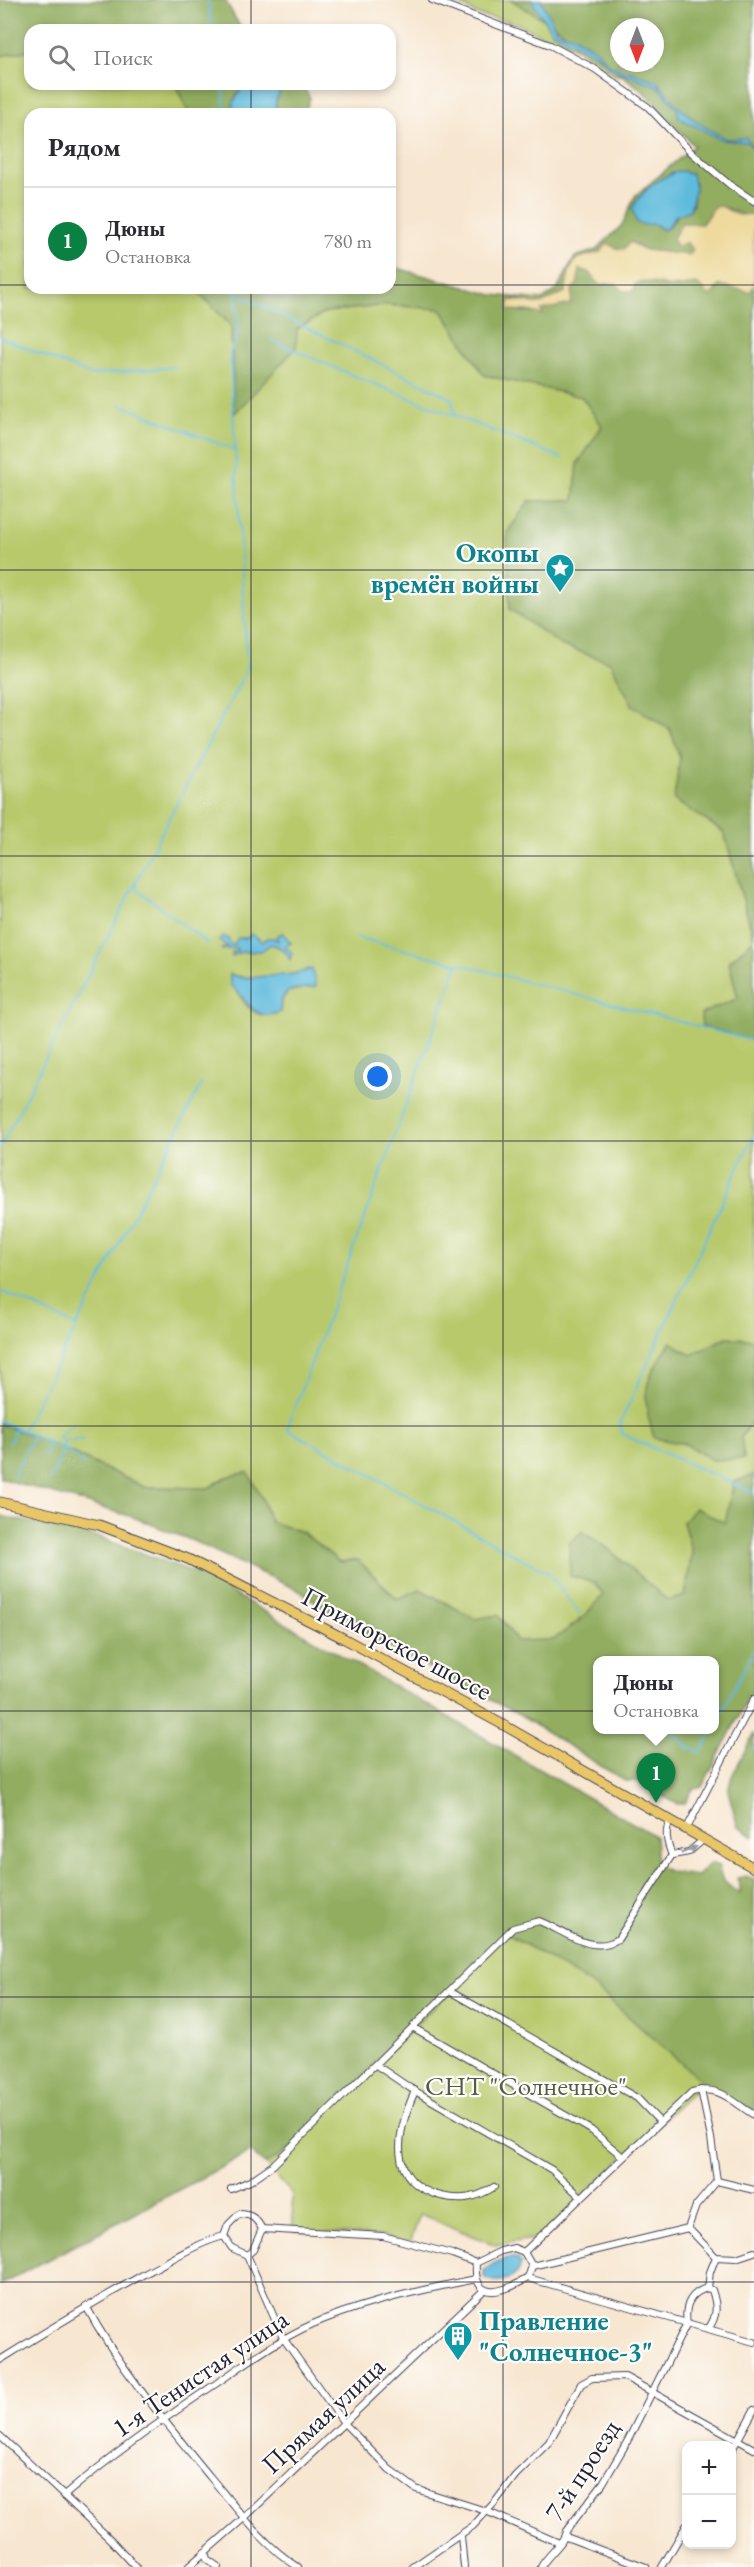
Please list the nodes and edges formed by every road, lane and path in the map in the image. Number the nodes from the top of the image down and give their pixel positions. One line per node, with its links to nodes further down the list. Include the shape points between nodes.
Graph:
1 (432, 0): 2 (street, via 550,45 595,69 648,107 692,153)
2 (754, 201)
3 (0, 1502): 5 (main road, Приморское шоссе, via 99,1525 188,1559 507,1727)
4 (754, 1699): 6 (street)
5 (670, 1821): 6 (main road, Приморское шоссе); 8 (street, via 666,1828)
6 (686, 1830): 7 (main road, Приморское шоссе)
7 (703, 1840): 8 (street, one-way to 7, via 689,1852); 9 (main road, Приморское шоссе)
8 (672, 1855): 10 (street, via 618,1939 611,1943 587,1943 539,1921 526,1923 513,1928)
9 (754, 1868)
10 (451, 1992): 11 (street); 16 (street, via 637,2098)
11 (414, 2028): 12 (street); 17 (street, via 591,2130)
12 (376, 2065): 14 (street); 20 (street, via 273,2165)
13 (702, 2090): 15 (street, via 725,2094); 16 (street, via 692,2092); 18 (street)
14 (415, 2091): 19 (street, via 399,2135 402,2162 412,2181 431,2193 453,2199 468,2198); 22 (street, via 552,2170)
15 (754, 2115)
16 (660, 2122): 17 (street)
17 (624, 2157): 22 (street)
18 (717, 2181): 21 (street); 23 (street, via 696,2206)
19 (494, 2187)
20 (231, 2189)
21 (754, 2190)
22 (581, 2197): 26 (street)
23 (688, 2228): 29 (street); 31 (street)
24 (262, 2229): 25 (street, via 257,2219 239,2214); 28 (street, via 253,2250); 30 (street, via 383,2236)
25 (224, 2236): 28 (street, via 232,2247); 36 (street)
26 (524, 2252): 30 (street, via 514,2248); 31 (street)
27 (754, 2252): 29 (street, via 736,2258)
28 (247, 2254): 39 (street)
29 (716, 2257): 34 (street)
30 (476, 2263): 33 (street)
31 (532, 2266): 32 (street)
32 (528, 2278): 35 (street, via 508,2288); 37 (street)
33 (476, 2279): 35 (street); 39 (street, 1-я Тенистая улица, via 420,2290 326,2318)
34 (708, 2288): 37 (street, via 693,2294 686,2309); 38 (street, via 717,2310)
35 (483, 2290): 45 (street, Прямая улица)
36 (86, 2306): 41 (street); 44 (street, via 106,2343)
37 (687, 2323): 38 (street); 42 (street, 7-й проезд)
38 (708, 2329): 40 (street)
39 (283, 2338): 44 (street, 1-я Тенистая улица); 45 (street)
40 (754, 2342)
41 (0, 2360)
42 (654, 2393): 47 (street); 50 (street, via 626,2377 592,2378 581,2384 549,2442); 54 (street, 7-й проезд, via 603,2483 566,2530)
43 (754, 2410): 47 (street)
44 (163, 2419): 49 (street, 1-я Тенистая улица); 51 (street)
45 (344, 2423): 50 (street, via 389,2469 416,2489); 51 (street, Прямая улица)
46 (0, 2436): 49 (street)
47 (737, 2441): 48 (street)
48 (754, 2449)
49 (64, 2496): 57 (street)
50 (486, 2511): 53 (street); 55 (street)
51 (244, 2518): 56 (street, Прямая улица); 60 (street)
52 (682, 2534): 65 (street)
53 (461, 2536): 61 (street); 62 (street)
54 (566, 2537): 55 (street, 7-й проезд); 64 (street)
55 (559, 2542): 63 (street, 7-й проезд)
56 (205, 2552): 58 (street, Прямая улица); 59 (street, via 207,2559)
57 (136, 2567)
58 (189, 2567)
59 (218, 2567)
60 (298, 2567)
61 (413, 2567)
62 (464, 2567)
63 (541, 2567)
64 (646, 2567)
65 (662, 2567)

